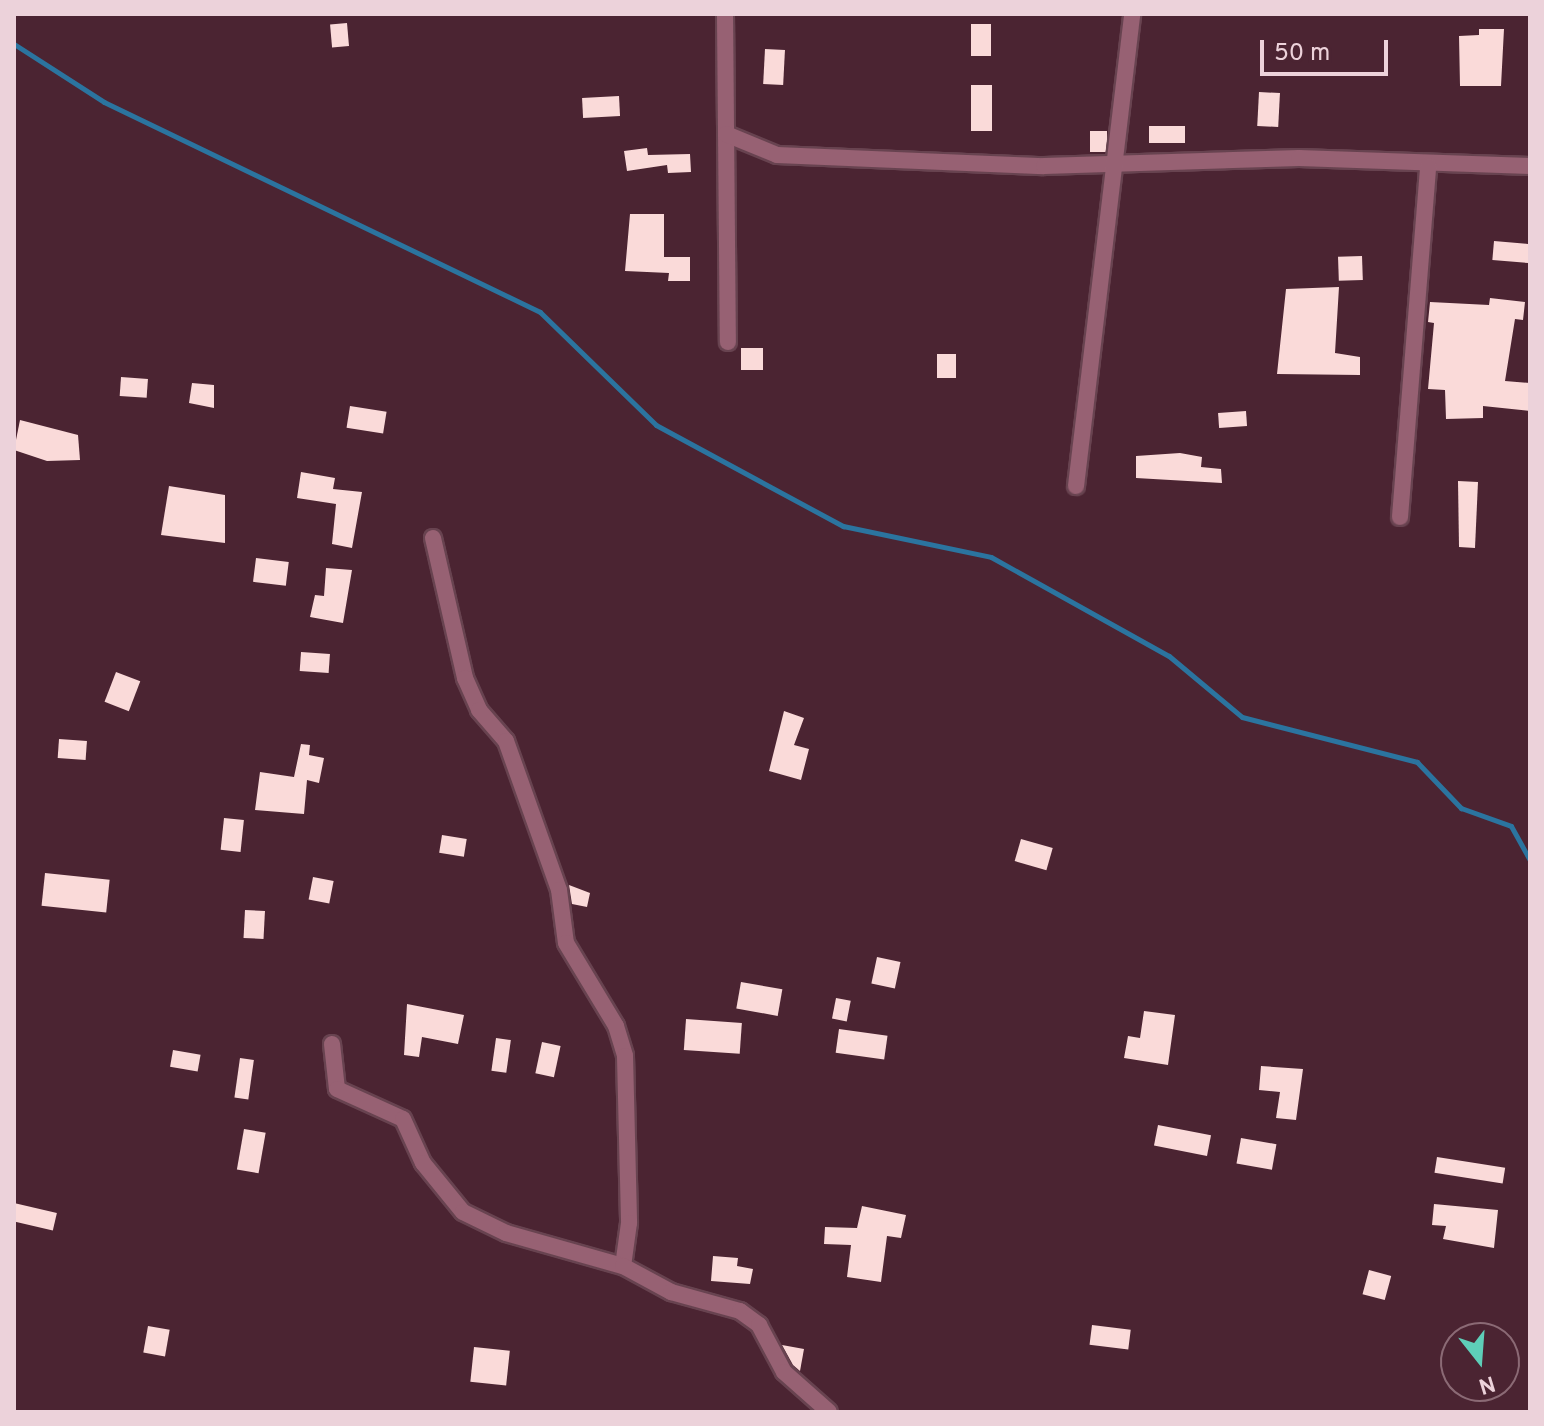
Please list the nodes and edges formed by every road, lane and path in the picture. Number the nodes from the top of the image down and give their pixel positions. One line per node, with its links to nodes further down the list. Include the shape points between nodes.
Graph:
1 (725, 14): 3 (street)
2 (1132, 14): 4 (street)
3 (726, 134): 4 (street, via 777,155); 7 (street)
4 (1114, 163): 5 (street, via 1299,158); 8 (street)
5 (1428, 166): 6 (street); 9 (street)
6 (1530, 166)
7 (728, 342)
8 (1076, 486)
9 (1400, 517)
10 (433, 538): 12 (street, via 465,678 479,710 506,741 559,890 566,943 616,1026 625,1056 629,1223)
11 (332, 1044): 12 (street, via 337,1089 347,1099 403,1119 423,1163 463,1212 506,1233)
12 (623, 1266): 13 (street, via 643,1282 740,1311 759,1325 784,1372)
13 (829, 1412)

